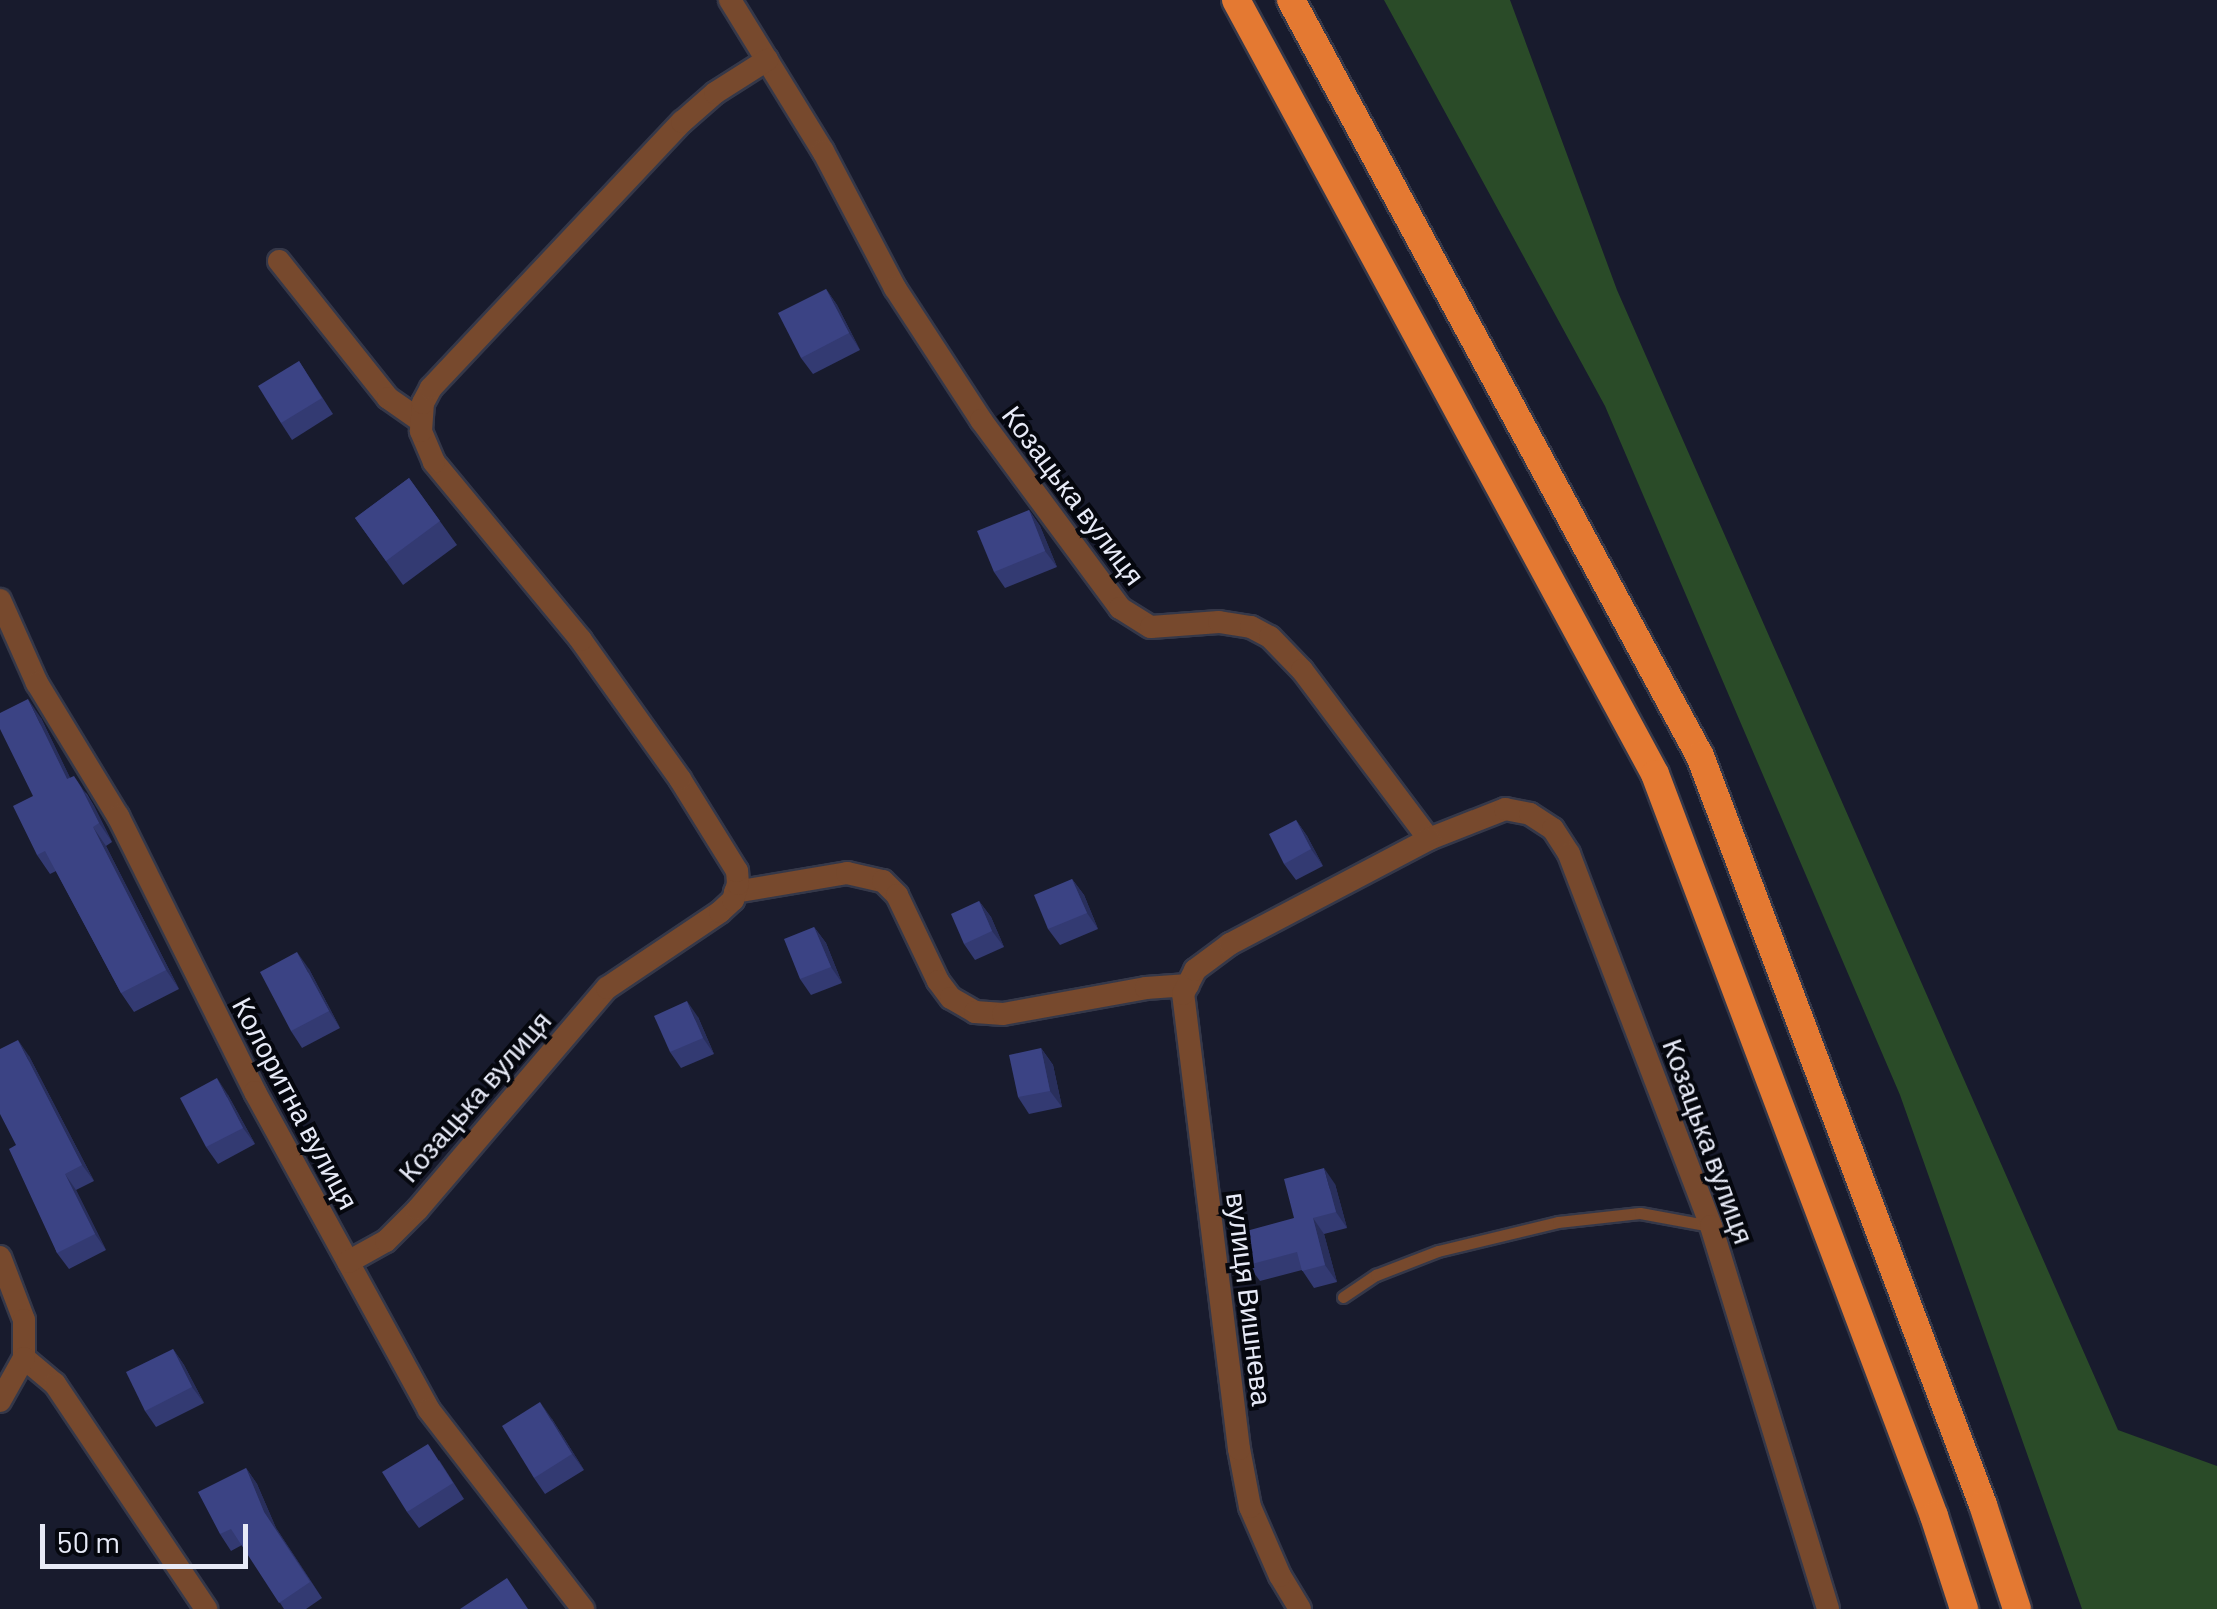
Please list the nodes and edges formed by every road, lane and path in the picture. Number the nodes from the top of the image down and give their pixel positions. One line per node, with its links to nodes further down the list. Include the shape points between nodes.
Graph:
1 (730, 0): 4 (street, Козацька вулиця)
2 (1236, 0): 21 (highway, via 1655,774)
3 (1291, 0): 22 (highway, via 1700,756)
4 (766, 60): 6 (street, via 682,122 432,388); 8 (street, Козацька вулиця, via 895,288 981,420 1120,608 1150,626 1219,622 1270,637)
5 (279, 261): 6 (street, via 388,398)
6 (421, 421): 9 (street, via 434,462 581,640 680,779 737,870)
7 (0, 600): 13 (street, Колоритна вулиця, via 37,683 118,816 254,1092)
8 (1429, 839): 10 (street, Козацька вулиця, via 1230,944 1195,970); 11 (street, Козацька вулиця, via 1505,809 1530,814 1553,830 1569,854)
9 (736, 892): 10 (street, via 847,873 882,881 897,895 938,981 976,1012 1003,1014); 13 (street, Козацька вулиця, via 720,912 607,988 418,1209 386,1241)
10 (1188, 985): 19 (street, вулиця Вишнева, via 1187,1037 1238,1449 1250,1506)
11 (1711, 1226): 14 (lane, via 1640,1213 1558,1222 1438,1251 1376,1275); 20 (street, Козацька вулиця)
12 (0, 1257): 15 (street, via 24,1320)
13 (348, 1262): 18 (street, Колоритна вулиця, via 430,1410)
14 (1342, 1297)
15 (24, 1358): 16 (street); 17 (street, via 55,1384)
16 (0, 1401)
17 (206, 1609)
18 (583, 1609)
19 (1300, 1609)
20 (1828, 1609)
21 (1964, 1609)
22 (2017, 1609)

